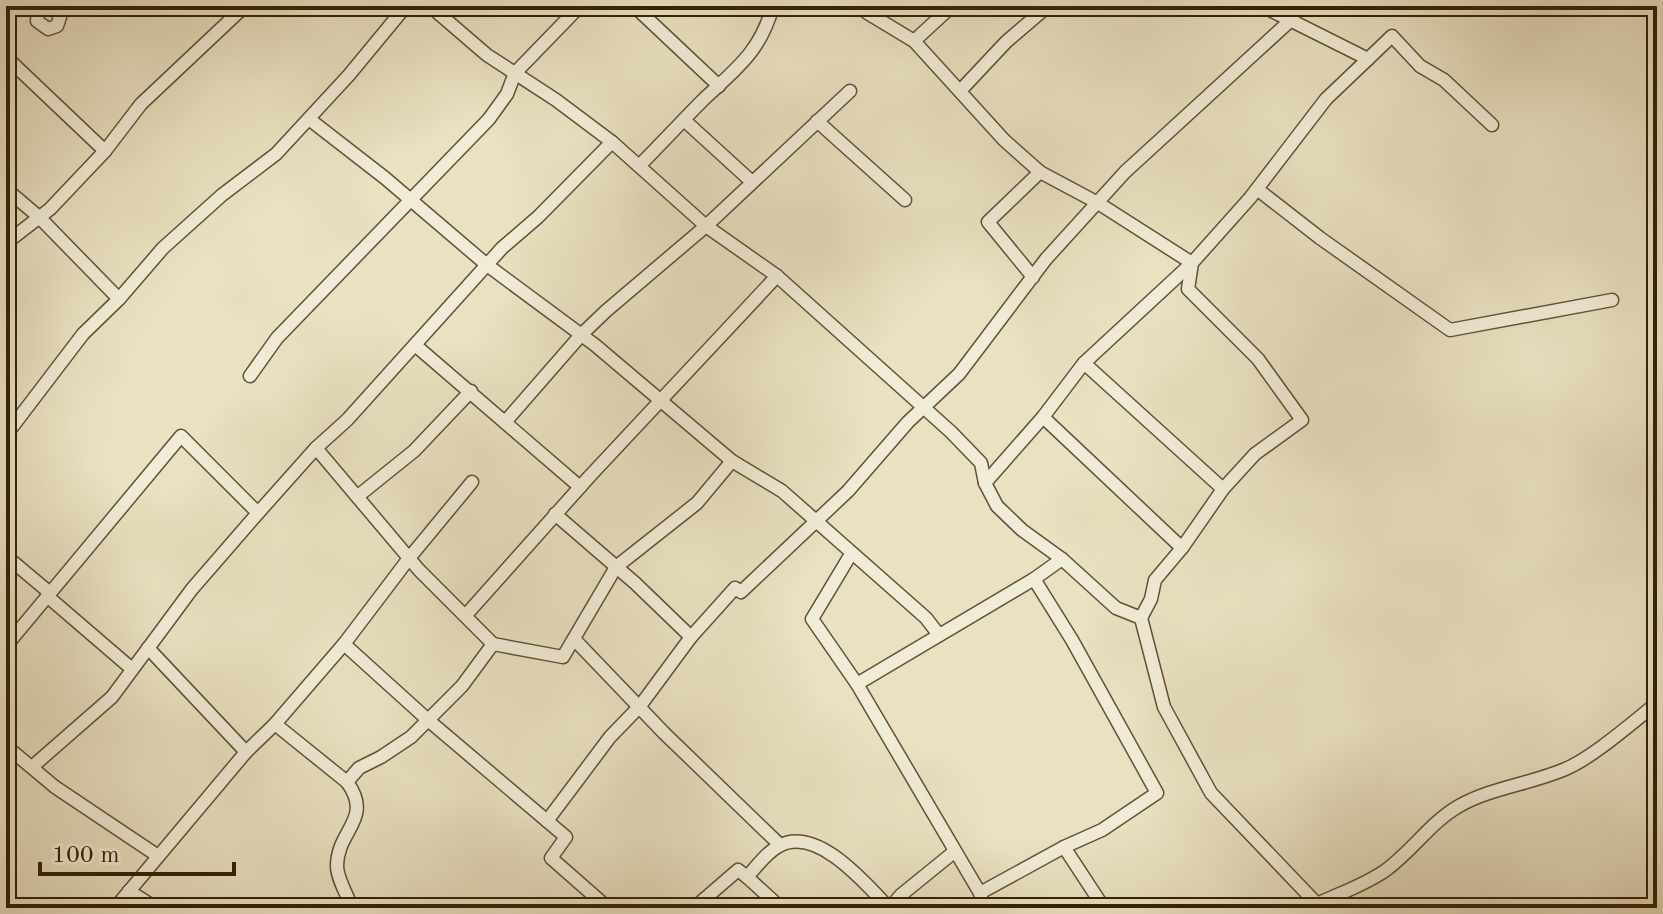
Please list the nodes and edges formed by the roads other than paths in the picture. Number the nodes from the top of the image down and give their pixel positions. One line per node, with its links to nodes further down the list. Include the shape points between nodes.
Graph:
1 (245, 6): 25 (street, via 141,104)
2 (406, 6): 20 (street)
3 (430, 6): 16 (street)
4 (580, 6): 16 (street)
5 (634, 6): 17 (street)
6 (773, 6): 17 (street, via 767,30)
7 (860, 6): 13 (street)
8 (952, 6): 13 (street)
9 (1048, 6): 19 (street)
10 (1262, 6): 12 (street)
11 (1298, 6): 12 (street)
12 (1291, 20): 15 (street); 33 (street)
13 (914, 41): 19 (street)
14 (6, 57): 25 (street)
15 (1368, 59): 23 (street, via 1392,36); 30 (street, via 1326,99)
16 (515, 73): 24 (street); 32 (street, via 489,119)
17 (719, 86): 21 (street)
18 (850, 91): 22 (street)
19 (960, 91): 27 (street)
20 (309, 119): 32 (street); 41 (street, via 276,154 163,248)
21 (684, 120): 26 (street); 28 (street)
22 (817, 121): 28 (street); 31 (street)
23 (1492, 125)
24 (612, 142): 26 (street); 38 (street)
25 (105, 151): 34 (street)
26 (639, 166): 35 (street)
27 (1040, 172): 33 (street); 40 (street, via 988,222)
28 (752, 182): 35 (street)
29 (6, 189): 34 (street)
30 (1257, 189): 37 (street); 42 (street, via 1450,330)
31 (905, 200)
32 (412, 201): 38 (street); 46 (street, via 277,338)
33 (1098, 203): 37 (street); 40 (street)
34 (39, 217): 36 (street); 41 (street)
35 (706, 226): 39 (street); 43 (street)
36 (6, 243)
37 (1192, 263): 45 (street); 58 (street, via 1188,289 1258,359 1302,420 1255,454)
38 (487, 265): 43 (street); 44 (street)
39 (777, 276): 48 (street); 49 (street)
40 (1033, 277): 49 (street, via 959,374)
41 (119, 299): 52 (street, via 83,334)
42 (1612, 300)
43 (581, 335): 48 (street); 51 (street)
44 (415, 345): 47 (street); 53 (street)
45 (1084, 363): 50 (street); 58 (street)
46 (250, 376)
47 (471, 391): 51 (street); 59 (street, via 414,451)
48 (660, 400): 54 (street); 57 (street)
49 (923, 408): 56 (street, via 981,463); 62 (street)
50 (1043, 417): 56 (street); 63 (street)
51 (506, 421): 57 (street)
52 (6, 435)
53 (316, 448): 59 (street); 60 (street)
54 (732, 461): 62 (street, via 782,491); 68 (street, via 697,503)
55 (472, 482): 66 (street)
56 (985, 483): 67 (street, via 997,506)
57 (580, 487): 61 (street)
58 (1223, 489): 63 (street)
59 (358, 496): 66 (street)
60 (258, 513): 70 (street, via 181,436); 79 (street)
61 (555, 514): 68 (street); 71 (street)
62 (815, 521): 64 (street); 74 (street, via 741,592 735,588)
63 (1182, 548): 72 (street, via 1155,580)
64 (851, 554): 73 (street); 81 (street, via 812,619)
65 (6, 556): 70 (street)
66 (410, 557): 71 (street); 76 (street)
67 (1062, 559): 69 (street); 72 (street, via 1116,608)
68 (616, 567): 74 (street); 75 (street)
69 (1034, 579): 73 (street); 92 (street, via 1157,793 1102,830)
70 (49, 595): 78 (street); 80 (street)
71 (466, 615): 77 (street)
72 (1141, 618): 98 (street, via 1164,707 1211,793)
73 (939, 635): 81 (street)
74 (691, 637): 83 (street)
75 (574, 639): 77 (street, via 563,657); 83 (street)
76 (344, 644): 84 (street); 85 (street)
77 (493, 644): 84 (street)
78 (6, 646)
79 (148, 648): 80 (street); 87 (street)
80 (132, 669): 88 (street, via 112,697)
81 (857, 684): 93 (street)
82 (1657, 703): 98 (street, via 1566,769 1461,805 1383,872)
83 (640, 706): 90 (street); 91 (street)
84 (428, 720): 89 (street); 90 (street)
85 (275, 724): 87 (street); 89 (street)
86 (6, 746): 88 (street)
87 (246, 752): 94 (street)
88 (32, 767): 94 (street)
89 (347, 782): 101 (street, via 359,806 341,843 337,868)
90 (547, 821): 102 (street, via 566,837 551,858)
91 (780, 845): 95 (street); 105 (street, via 806,841 847,865)
92 (1064, 847): 97 (street); 107 (street)
93 (954, 852): 97 (street); 105 (street)
94 (158, 856): 96 (street)
95 (747, 877): 103 (street, via 738,870); 104 (street)
96 (129, 891): 99 (street); 100 (street)
97 (980, 893): 106 (street)
98 (1313, 906)
99 (115, 908)
100 (156, 908)
101 (352, 908)
102 (608, 908)
103 (694, 908)
104 (781, 908)
105 (889, 908)
106 (984, 908)
107 (1104, 908)

